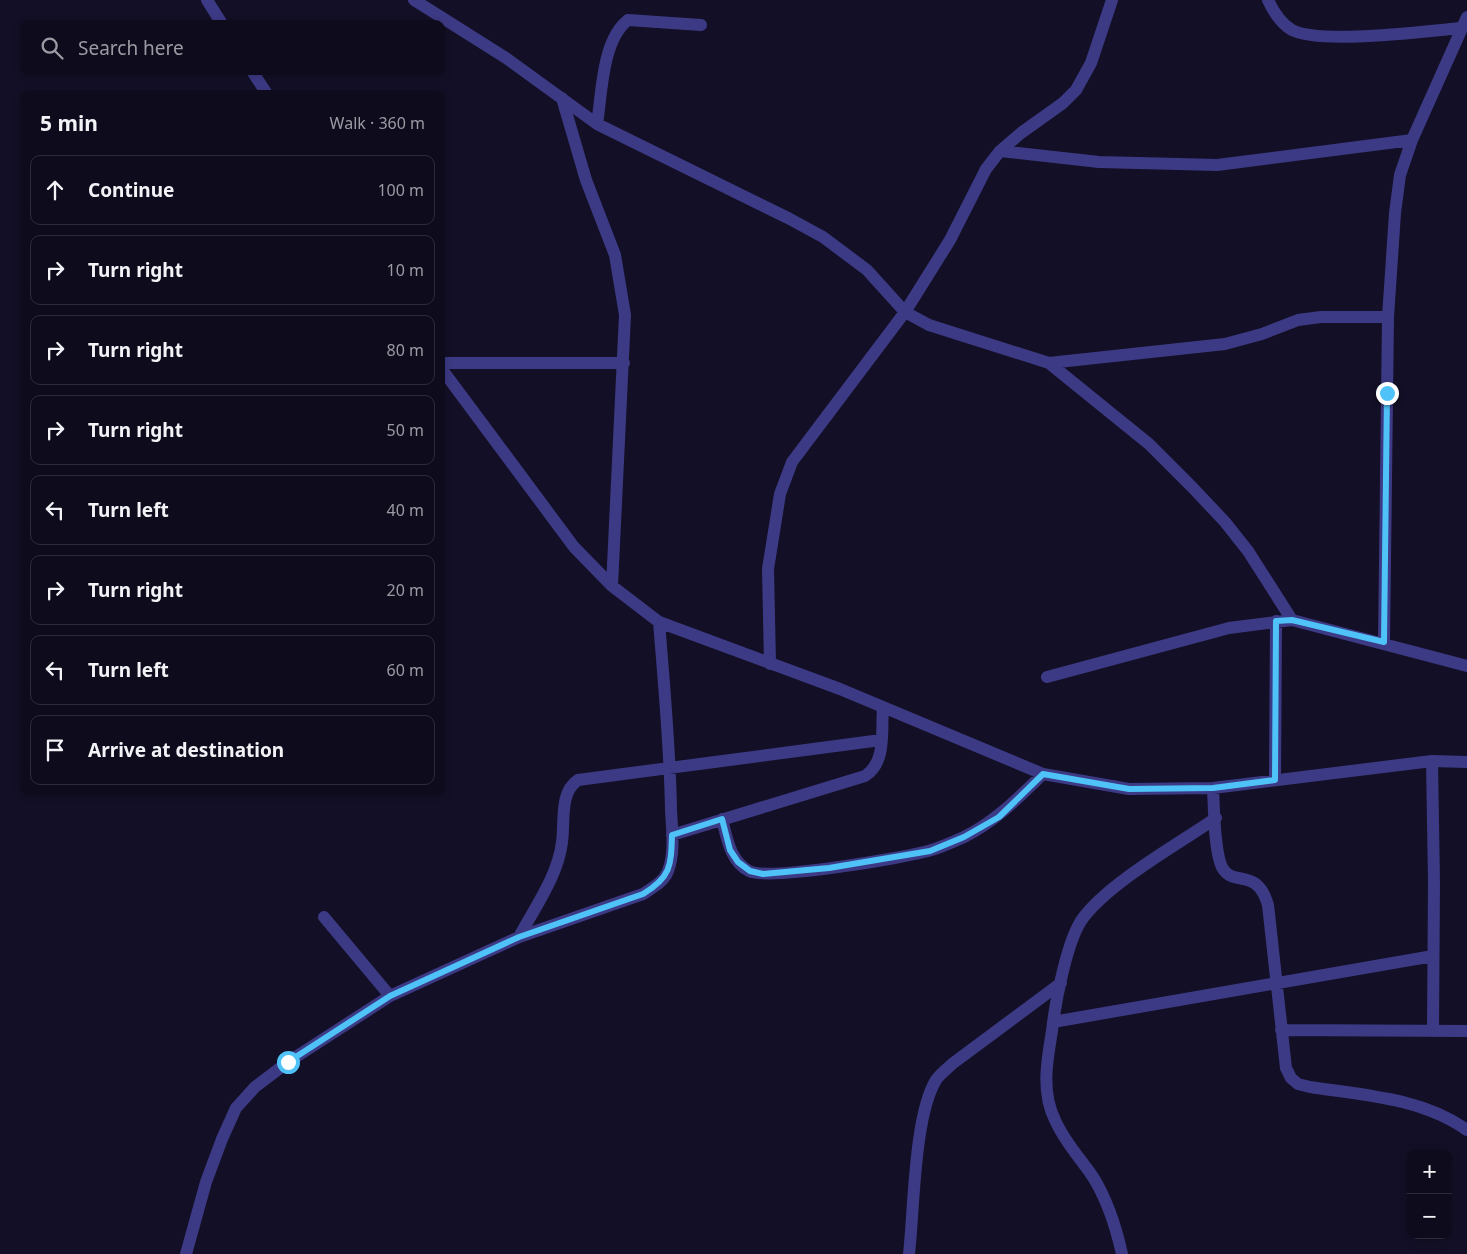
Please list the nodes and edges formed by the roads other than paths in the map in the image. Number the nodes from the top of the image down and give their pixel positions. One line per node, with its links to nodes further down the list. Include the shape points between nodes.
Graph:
1 (207, 0): 5 (street)
2 (414, 0): 10 (street)
3 (1112, 0): 13 (street, via 1092,63 1076,90 1063,104)
4 (1268, 0): 6 (street, via 1277,18 1292,30 1314,35 1338,36)
5 (220, 20)
6 (1464, 23): 12 (street)
7 (701, 25): 11 (street, via 628,20 618,28 608,57)
8 (255, 75): 9 (street)
9 (264, 90)
10 (562, 98): 11 (street); 17 (street, via 586,180 615,255 625,315)
11 (597, 124): 14 (street, via 823,237 866,270)
12 (1412, 140): 13 (street, via 1217,165 1099,162); 15 (street, via 1400,175)
13 (1000, 151): 14 (street, via 986,169 950,240)
14 (905, 312): 18 (street, via 929,325); 25 (street, via 792,462 780,494 768,569)
15 (1388, 317): 18 (street, via 1298,320 1225,344); 24 (street)
16 (445, 363): 17 (street)
17 (624, 363): 20 (street)
18 (1049, 364): 21 (street, via 1149,444 1225,522 1248,551)
19 (445, 374): 20 (street, via 544,510)
20 (612, 586): 23 (street)
21 (1292, 620): 22 (street); 24 (street)
22 (1276, 621): 27 (street, via 1229,628); 34 (street)
23 (660, 622): 25 (street); 32 (street)
24 (1384, 642): 26 (street)
25 (770, 664): 28 (street)
26 (1467, 666)
27 (1047, 677)
28 (882, 707): 29 (street); 33 (street)
29 (881, 740): 32 (street); 37 (street, via 878,763 865,776)
30 (1432, 761): 31 (street); 34 (street); 41 (street)
31 (1467, 762)
32 (670, 769): 38 (street); 40 (street, via 578,780 570,785 556,866)
33 (1043, 774): 35 (street, via 1129,789); 37 (street, via 999,817 964,837 930,851 829,868 763,874 750,871 730,850)
34 (1275, 780): 35 (street)
35 (1213, 788): 36 (street)
36 (1216, 818): 42 (street, via 1218,853 1223,868 1228,874 1256,883 1265,895); 43 (street, via 1114,888 1082,919)
37 (722, 819): 38 (street)
38 (672, 835): 40 (street, via 668,873 643,894)
39 (324, 917): 44 (street)
40 (519, 937): 44 (street)
41 (1433, 956): 42 (street); 47 (street)
42 (1276, 982): 45 (street); 46 (street)
43 (1061, 983): 45 (street); 51 (street, via 952,1064 936,1080 927,1100 922,1124)
44 (390, 996): 50 (street, via 288,1062 255,1087 236,1108 206,1182)
45 (1053, 1022): 52 (street, via 1047,1096 1055,1120 1110,1208)
46 (1281, 1030): 47 (street); 49 (street, via 1286,1068 1298,1084 1408,1103 1450,1118)
47 (1433, 1031): 48 (street)
48 (1467, 1031)
49 (1467, 1130)
50 (186, 1254)
51 (909, 1254)
52 (1122, 1254)

